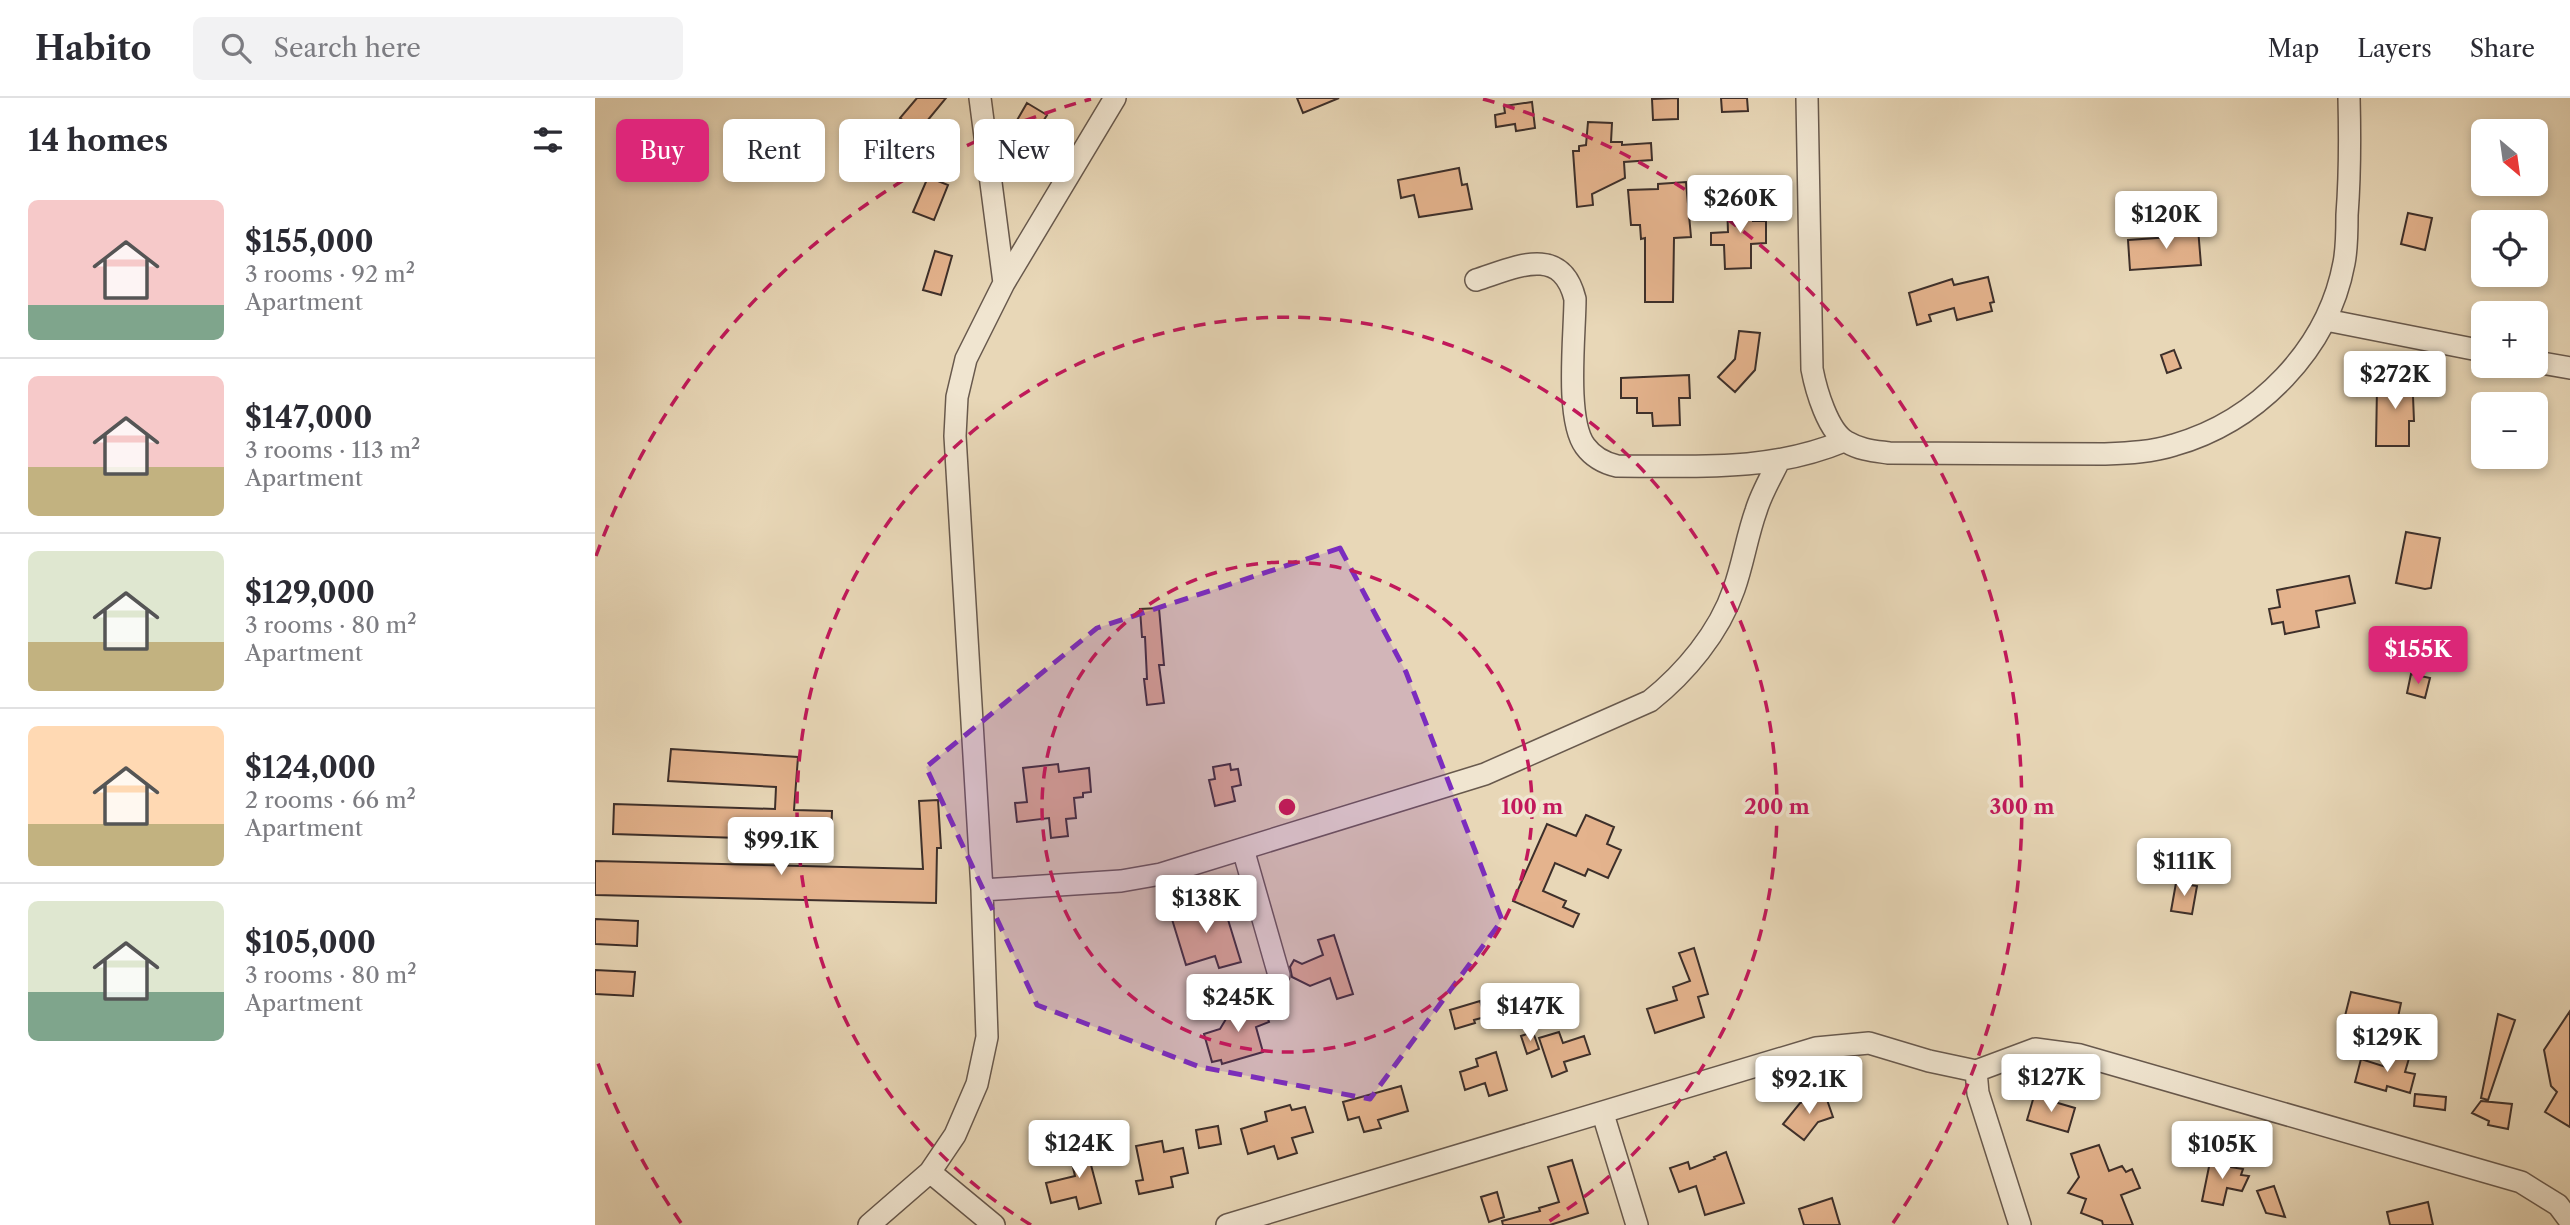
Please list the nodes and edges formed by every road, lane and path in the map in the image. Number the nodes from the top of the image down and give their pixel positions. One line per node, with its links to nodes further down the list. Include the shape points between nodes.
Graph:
1 (980, 98): 6 (street)
2 (1115, 98): 6 (street)
3 (1807, 98): 11 (street, via 1812,369 1823,408)
4 (2349, 98): 7 (street, via 2345,261)
5 (1476, 280): 12 (street, via 1530,263 1545,264 1571,284 1575,299 1573,415 1585,447 1605,463 1617,467)
6 (1004, 283): 14 (street, via 966,359 954,415)
7 (2326, 320): 8 (street); 11 (street, via 2303,357 2265,395 2223,425 2174,445 2105,454 1889,453 1861,449)
8 (2471, 349)
9 (2548, 364): 10 (street)
10 (2570, 368)
11 (1844, 440): 12 (street)
12 (1779, 461): 13 (street, via 1756,508 1723,614 1671,684 1650,701 1485,774)
13 (1243, 849): 14 (street, via 1141,878); 15 (street)
14 (982, 890): 18 (street, via 988,1014 983,1062 963,1120)
15 (1279, 975)
16 (1976, 1071): 17 (street, via 1869,1043 1835,1045); 20 (street, via 2035,1049 2080,1055 2521,1182 2559,1205); 25 (street, via 1978,1093)
17 (1603, 1114): 19 (street); 24 (street)
18 (930, 1172): 21 (street); 22 (street)
19 (1268, 1220): 23 (street)
20 (2570, 1221)
21 (869, 1225)
22 (994, 1225)
23 (1227, 1225)
24 (1637, 1225)
25 (2020, 1225)

